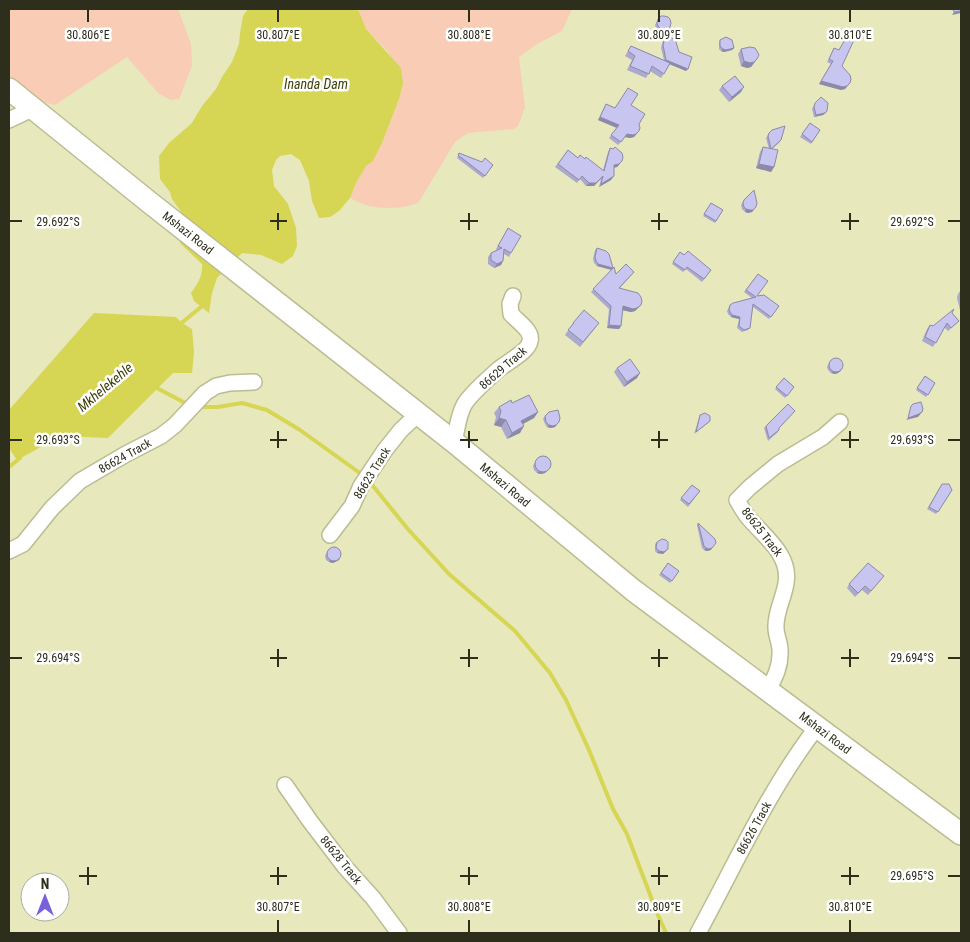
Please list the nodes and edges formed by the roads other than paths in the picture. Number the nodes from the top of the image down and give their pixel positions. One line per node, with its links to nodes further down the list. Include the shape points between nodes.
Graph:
1 (9, 89): 2 (street, Mshazi Road)
2 (32, 109): 3 (street); 6 (street, Mshazi Road)
3 (9, 120)
4 (513, 296): 8 (street, 86629 Track, via 511,314 530,335 529,345 464,403)
5 (254, 382): 10 (street, 86624 Track, via 216,386 205,393 161,436 80,481 52,508 23,544)
6 (418, 414): 8 (street, Mshazi Road); 9 (street, 86623 Track, via 386,450)
7 (840, 422): 11 (street, 86625 Track, via 823,437 778,464 737,500 775,546 787,571 776,627 780,662)
8 (454, 442): 11 (street, Mshazi Road, via 633,590)
9 (330, 535)
10 (9, 552)
11 (768, 690): 12 (street, Mshazi Road)
12 (817, 727): 14 (street, Mshazi Road); 16 (street, 86626 Track, via 783,777)
13 (286, 785): 15 (street, 86628 Track, via 310,821)
14 (961, 834)
15 (399, 933)
16 (698, 933)

